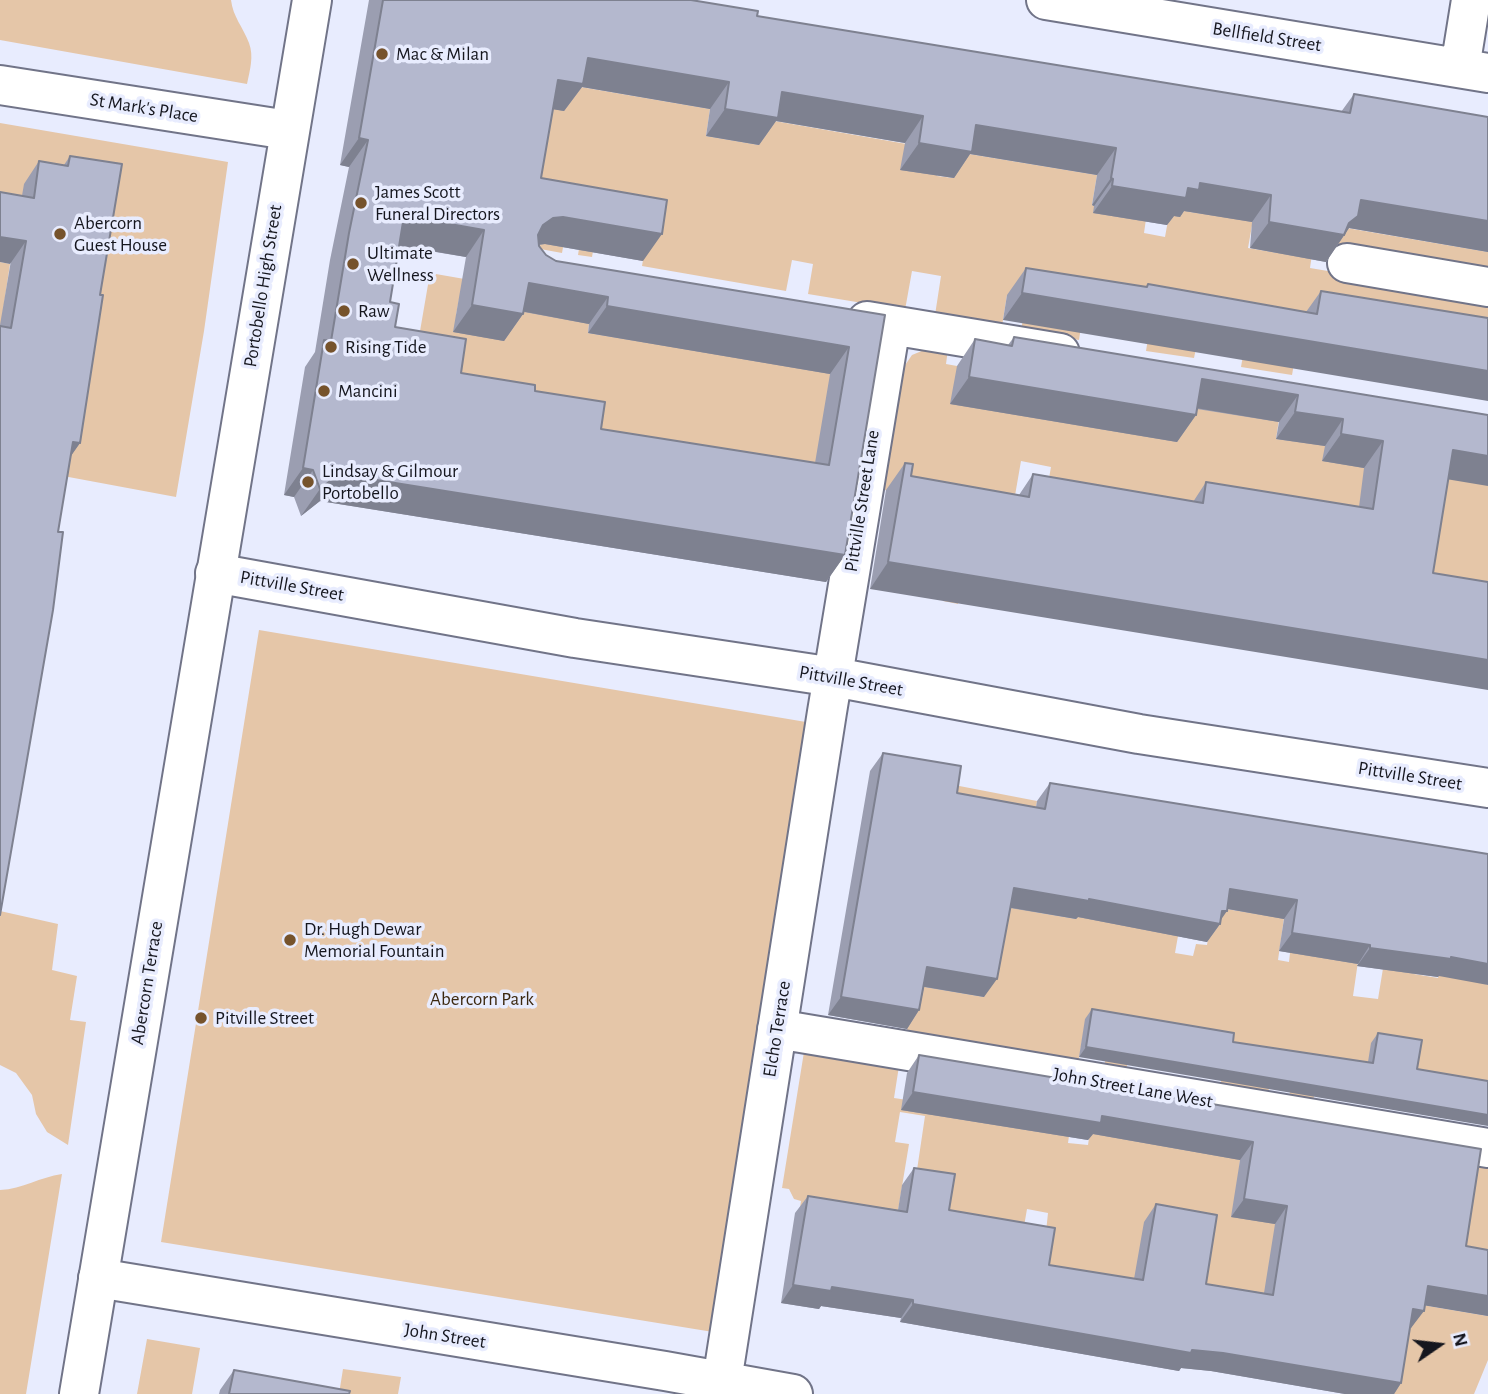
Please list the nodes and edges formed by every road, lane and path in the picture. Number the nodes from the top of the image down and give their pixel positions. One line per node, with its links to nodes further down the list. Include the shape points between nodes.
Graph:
1 (312, 0): 6 (street, Portobello High Street)
2 (1046, 0): 4 (street, Bellfield Street)
3 (1471, 0): 4 (street)
4 (1474, 71)
5 (0, 85): 6 (street, St Mark's Place)
6 (288, 130): 12 (street, Portobello High Street)
7 (1348, 263): 8 (street)
8 (1488, 287)
9 (837, 316): 10 (street)
10 (891, 325): 11 (street); 13 (street, Pittville Street Lane)
11 (1094, 359)
12 (215, 573): 13 (street, Pittville Street, via 575,638); 17 (street, Abercorn Terrace)
13 (834, 677): 14 (street, Pittville Street, via 1139,734); 15 (street, Elcho Terrace)
14 (1488, 788)
15 (777, 1029): 16 (street, John Street Lane West); 18 (street, Elcho Terrace)
16 (1488, 1148)
17 (98, 1278): 18 (street, John Street); 19 (street, Abercorn Terrace)
18 (721, 1388): 20 (street, John Street)
19 (79, 1394)
20 (793, 1394)

